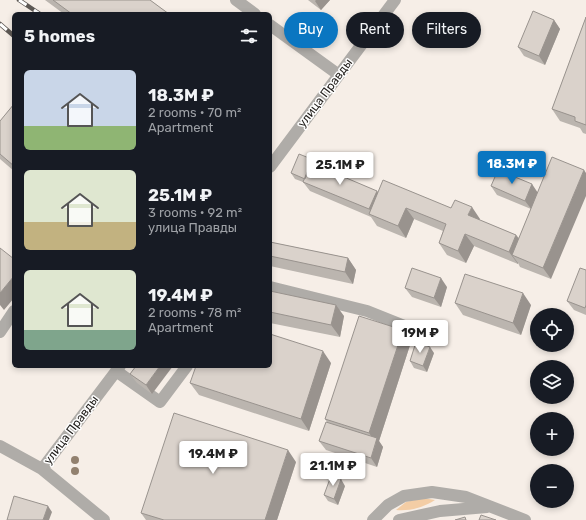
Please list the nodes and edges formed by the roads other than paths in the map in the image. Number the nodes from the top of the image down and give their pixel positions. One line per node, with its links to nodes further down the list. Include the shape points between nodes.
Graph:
1 (236, 0): 3 (street)
2 (394, 0): 5 (street, улица Правды)
3 (253, 12)
4 (272, 25): 5 (street)
5 (339, 75): 6 (street, улица Правды)
6 (272, 164)
7 (272, 287): 9 (street, via 367,311)
8 (12, 314): 10 (street)
9 (417, 331)
10 (0, 332)
11 (118, 368): 12 (street, via 160,402); 14 (street, улица Правды)
12 (186, 368)
13 (0, 446): 14 (street)
14 (42, 469): 16 (street, улица Правды)
15 (488, 507): 17 (street, via 466,497 432,492 404,496 388,505); 18 (street, via 440,511); 19 (street)
16 (104, 520)
17 (373, 520)
18 (399, 520)
19 (524, 520)

